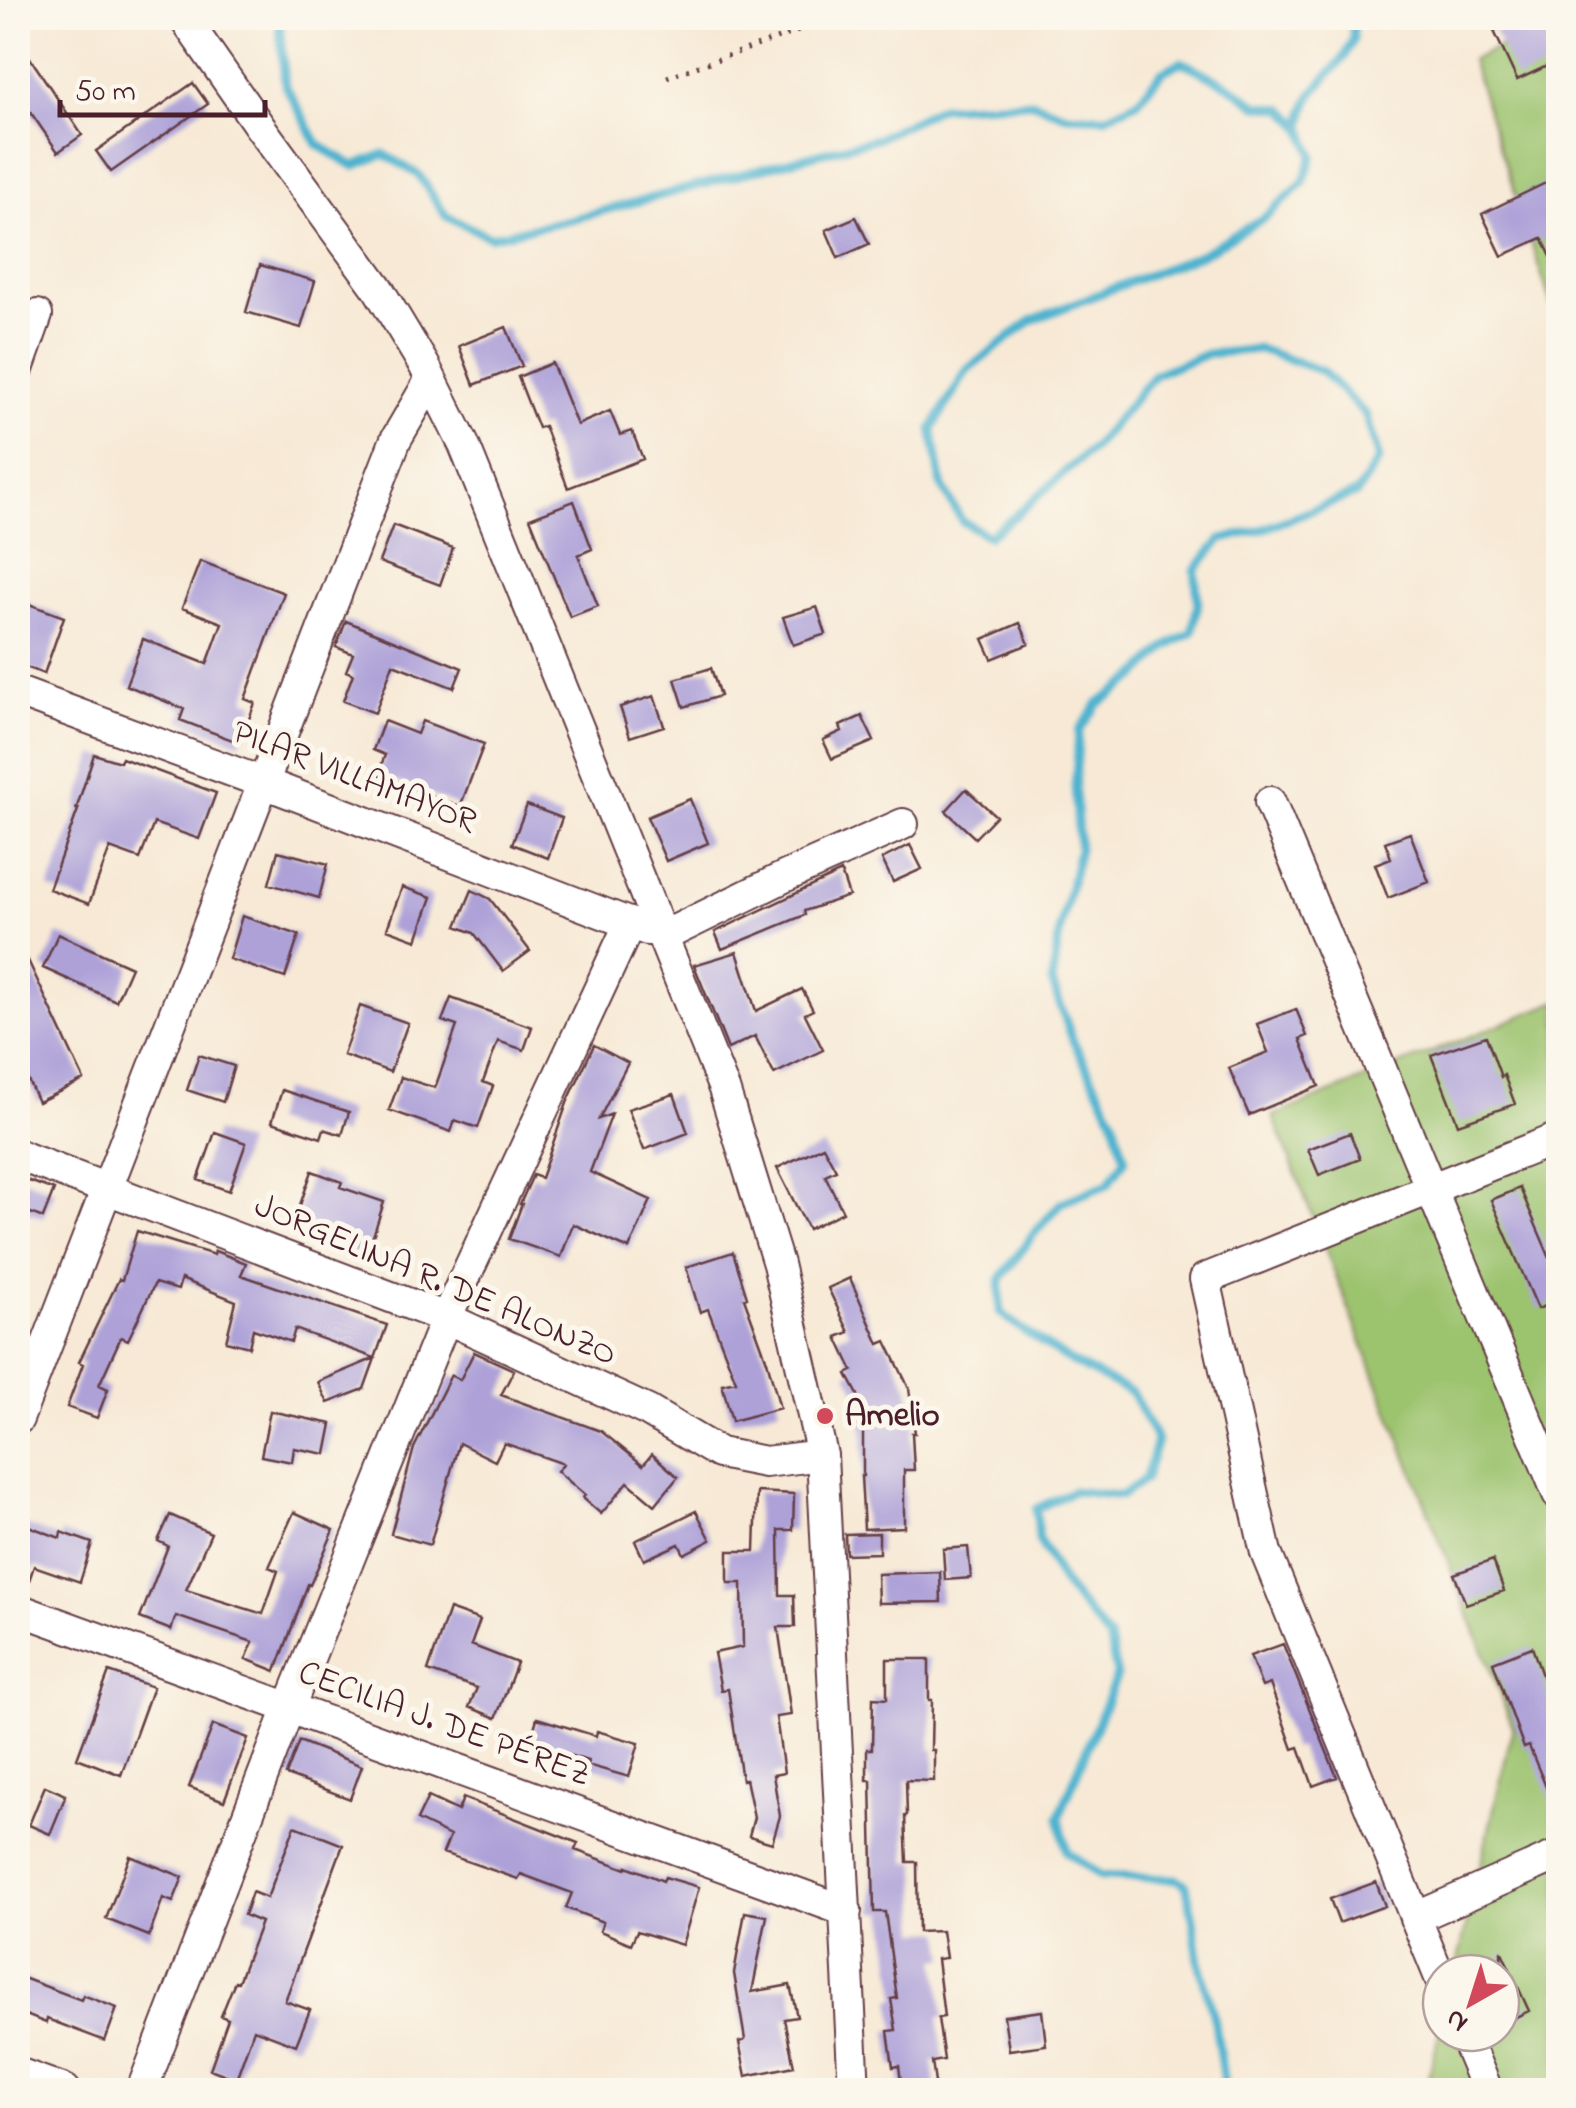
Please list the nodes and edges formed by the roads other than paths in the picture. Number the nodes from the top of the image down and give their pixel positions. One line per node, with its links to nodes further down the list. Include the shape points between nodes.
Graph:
1 (184, 18): 4 (street, via 377,287)
2 (37, 315): 3 (street)
3 (18, 369)
4 (431, 379): 6 (street, via 396,440); 10 (street, via 464,444)
5 (18, 692): 6 (street, PILAR VILLAMAYOR)
6 (264, 783): 9 (street, PILAR VILLAMAYOR); 13 (street)
7 (1270, 802): 14 (street)
8 (903, 824): 10 (street)
9 (630, 923): 10 (street, PILAR VILLAMAYOR); 15 (street)
10 (664, 936): 17 (street, via 724,1089 778,1264)
11 (1558, 1138): 14 (street)
12 (18, 1155): 13 (street, JORGELINA R. DE ALONZO)
13 (106, 1189): 15 (street, JORGELINA R. DE ALONZO); 16 (street)
14 (1432, 1189): 18 (street); 23 (street, via 1205,1279 1266,1552)
15 (446, 1318): 17 (street, JORGELINA R. DE ALONZO, via 648,1411 719,1452 766,1462); 20 (street)
16 (18, 1418)
17 (822, 1454): 22 (street)
18 (1558, 1494)
19 (18, 1609): 20 (street, CECILIA J. DE PÉREZ)
20 (290, 1708): 22 (street, CECILIA J. DE PÉREZ); 28 (street)
21 (1558, 1855): 23 (street)
22 (846, 1910): 29 (street)
23 (1415, 1918): 24 (street)
24 (1430, 1953)
25 (1471, 2053): 30 (street)
26 (18, 2073): 27 (street)
27 (65, 2090)
28 (142, 2090)
29 (854, 2090)
30 (1487, 2090)

